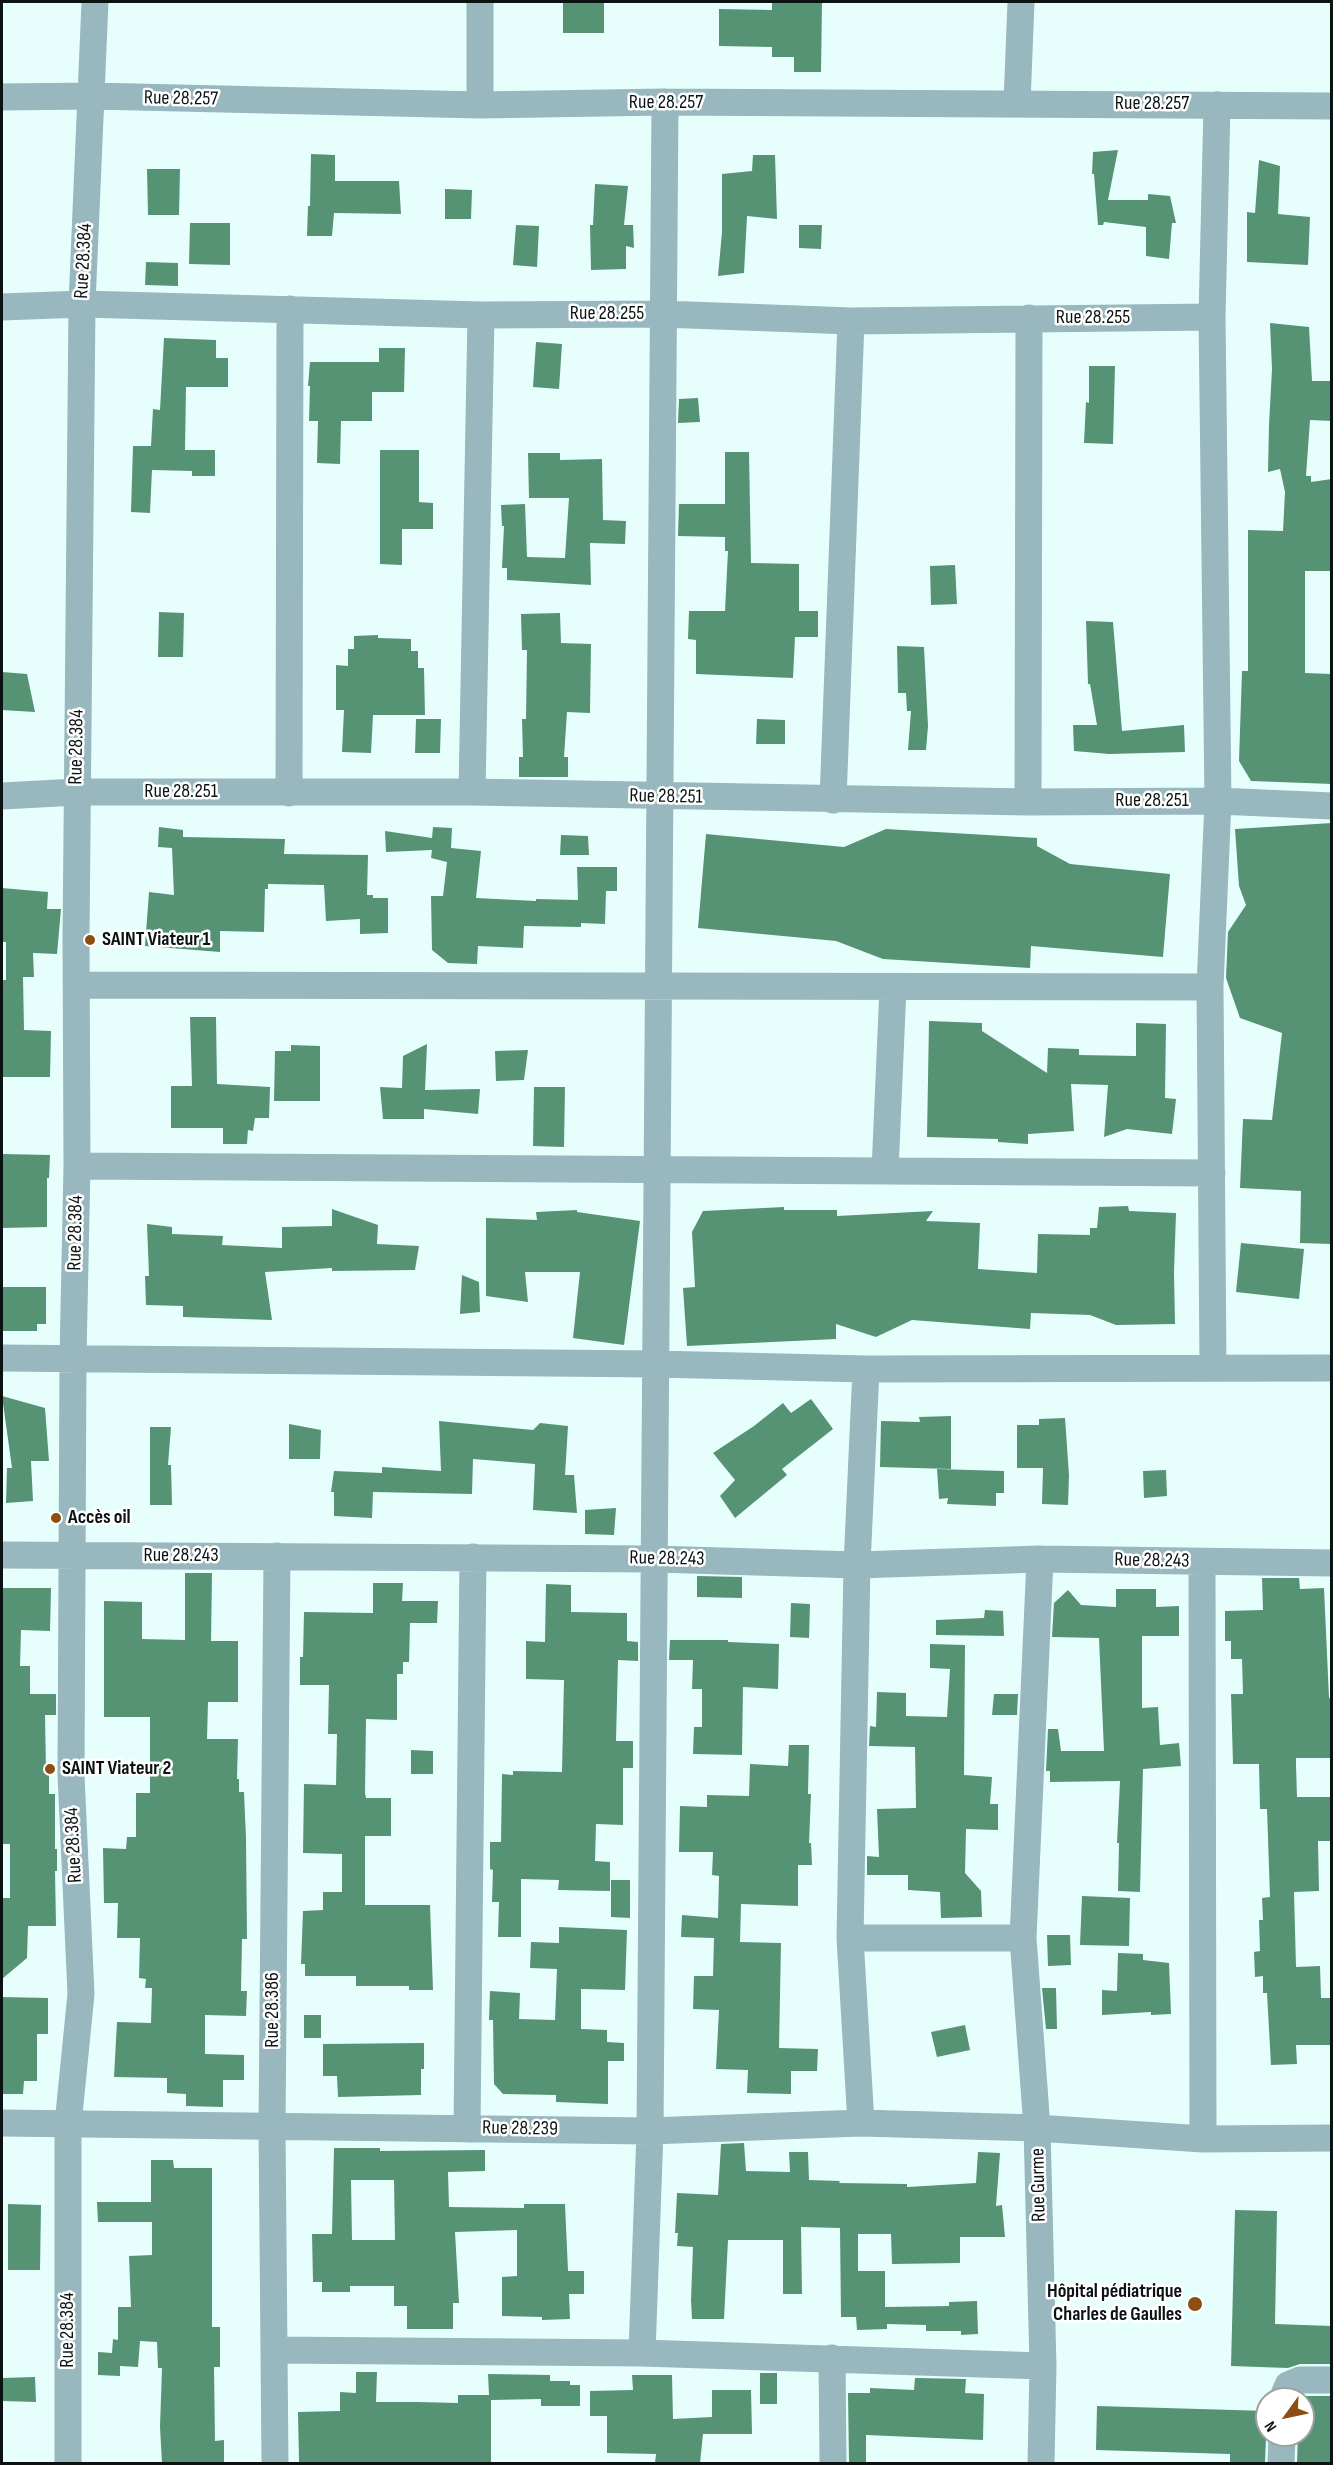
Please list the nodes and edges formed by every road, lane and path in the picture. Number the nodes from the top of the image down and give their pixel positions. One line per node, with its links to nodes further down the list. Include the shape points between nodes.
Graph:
1 (95, 2): 4 (street, Rue 28.384)
2 (480, 2): 8 (street)
3 (1021, 2): 7 (street)
4 (93, 96): 5 (street, Rue 28.257); 8 (street, Rue 28.257); 11 (street, Rue 28.384)
5 (2, 97)
6 (665, 102): 7 (street, Rue 28.257); 8 (street, Rue 28.257); 14 (street)
7 (1017, 104): 9 (street, Rue 28.257)
8 (480, 105)
9 (1217, 105): 10 (street, Rue 28.257); 16 (street)
10 (1332, 106)
11 (82, 304): 12 (street, Rue 28.255); 13 (street, Rue 28.255); 19 (street, Rue 28.384)
12 (2, 307)
13 (290, 309): 15 (street, Rue 28.255); 21 (street)
14 (663, 314): 15 (street, Rue 28.255); 18 (street, Rue 28.255); 23 (street)
15 (481, 315): 20 (street)
16 (1212, 317): 17 (street, Rue 28.255); 25 (street)
17 (1029, 318): 18 (street, Rue 28.255); 26 (street)
18 (851, 321): 24 (street)
19 (77, 792): 21 (street, Rue 28.251); 22 (street, Rue 28.251); 28 (street, Rue 28.384)
20 (472, 792): 21 (street, Rue 28.251); 23 (street, Rue 28.251)
21 (289, 793)
22 (2, 796)
23 (660, 797): 24 (street, Rue 28.251); 29 (street)
24 (833, 800): 26 (street, Rue 28.251)
25 (1218, 801): 26 (street, Rue 28.251); 27 (street, Rue 28.251); 31 (street)
26 (1028, 802)
27 (1332, 806)
28 (77, 985): 29 (street); 32 (street, Rue 28.384)
29 (658, 987): 30 (street); 33 (street)
30 (892, 987): 31 (street); 34 (street)
31 (1210, 987): 35 (street)
32 (77, 1166): 33 (street); 36 (street, Rue 28.384)
33 (657, 1170): 34 (street); 38 (street)
34 (885, 1171): 35 (street)
35 (1212, 1173): 39 (street)
36 (73, 1357): 37 (street); 38 (street); 43 (street, Rue 28.384)
37 (2, 1358)
38 (655, 1364): 41 (street); 46 (street)
39 (1213, 1367): 40 (street); 41 (street)
40 (1332, 1368)
41 (866, 1369): 50 (street)
42 (2, 1555): 43 (street, Rue 28.243)
43 (73, 1555): 44 (street, Rue 28.243); 55 (street, Rue 28.384, via 71,1775 81,1994)
44 (277, 1556): 45 (street, Rue 28.243); 56 (street, Rue 28.386)
45 (472, 1557): 46 (street, Rue 28.243); 58 (street)
46 (654, 1559): 50 (street, Rue 28.243); 59 (street)
47 (1040, 1559): 48 (street, Rue 28.243); 50 (street, Rue 28.243); 52 (street)
48 (1202, 1562): 49 (street, Rue 28.243); 61 (street)
49 (1332, 1563)
50 (857, 1565): 51 (street)
51 (850, 1938): 52 (street); 54 (street)
52 (1023, 1938): 57 (street)
53 (2, 2123): 55 (street, Rue 28.239)
54 (861, 2123): 57 (street, Rue 28.239); 59 (street, Rue 28.239)
55 (68, 2124): 56 (street, Rue 28.239); 69 (street, Rue 28.384)
56 (272, 2127): 58 (street, Rue 28.239); 62 (street, Rue 28.386)
57 (1037, 2128): 61 (street, Rue Gurme); 65 (street, Rue Gurme)
58 (467, 2129): 59 (street, Rue 28.239)
59 (650, 2131): 63 (street)
60 (1332, 2138): 61 (street, Rue Gurme)
61 (1203, 2139)
62 (274, 2350): 63 (street); 70 (street, Rue 28.386)
63 (642, 2353): 64 (street)
64 (832, 2358): 65 (street); 71 (street)
65 (1043, 2366): 72 (street, Rue Gurme)
66 (1332, 2380): 67 (street, via 1300,2380)
67 (1287, 2387)
68 (1282, 2447): 73 (street)
69 (68, 2463)
70 (275, 2463)
71 (833, 2463)
72 (1041, 2463)
73 (1281, 2463)

